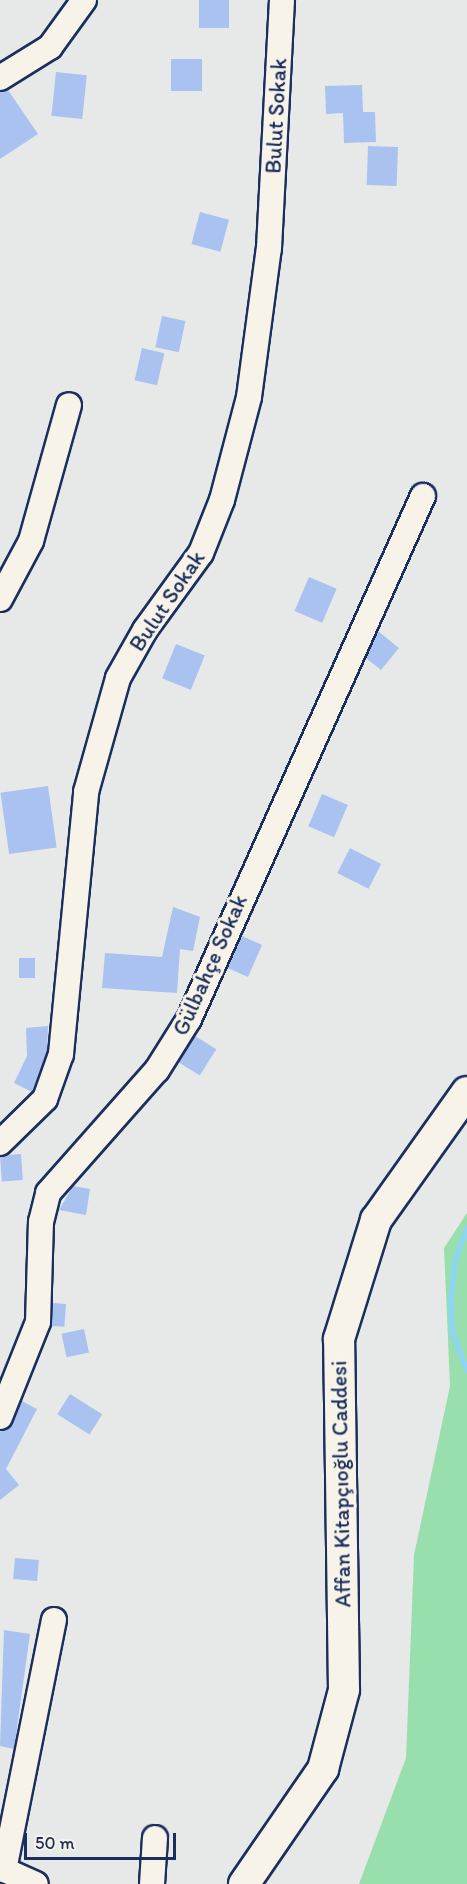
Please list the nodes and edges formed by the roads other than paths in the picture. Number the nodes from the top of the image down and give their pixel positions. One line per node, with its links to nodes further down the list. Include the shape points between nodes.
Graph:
1 (84, 0): 3 (street, via 50,47)
2 (282, 0): 8 (street, Bulut Sokak, via 269,248 246,408 222,500 201,554 145,630 118,678 86,792 61,1054 45,1099)
3 (0, 78)
4 (69, 405): 6 (street, via 31,541)
5 (423, 496): 9 (street, Gülbahçe Sokak, via 189,1019 157,1070 48,1193 41,1222 38,1322)
6 (0, 599)
7 (467, 1092): 15 (street, Affan Kitapçıoğlu Caddesi, via 376,1220 339,1339 344,1690 323,1769)
8 (0, 1143)
9 (0, 1417)
10 (54, 1620): 12 (street)
11 (155, 1838): 14 (street)
12 (2, 1869): 13 (street)
13 (36, 1884)
14 (152, 1884)
15 (244, 1884)

